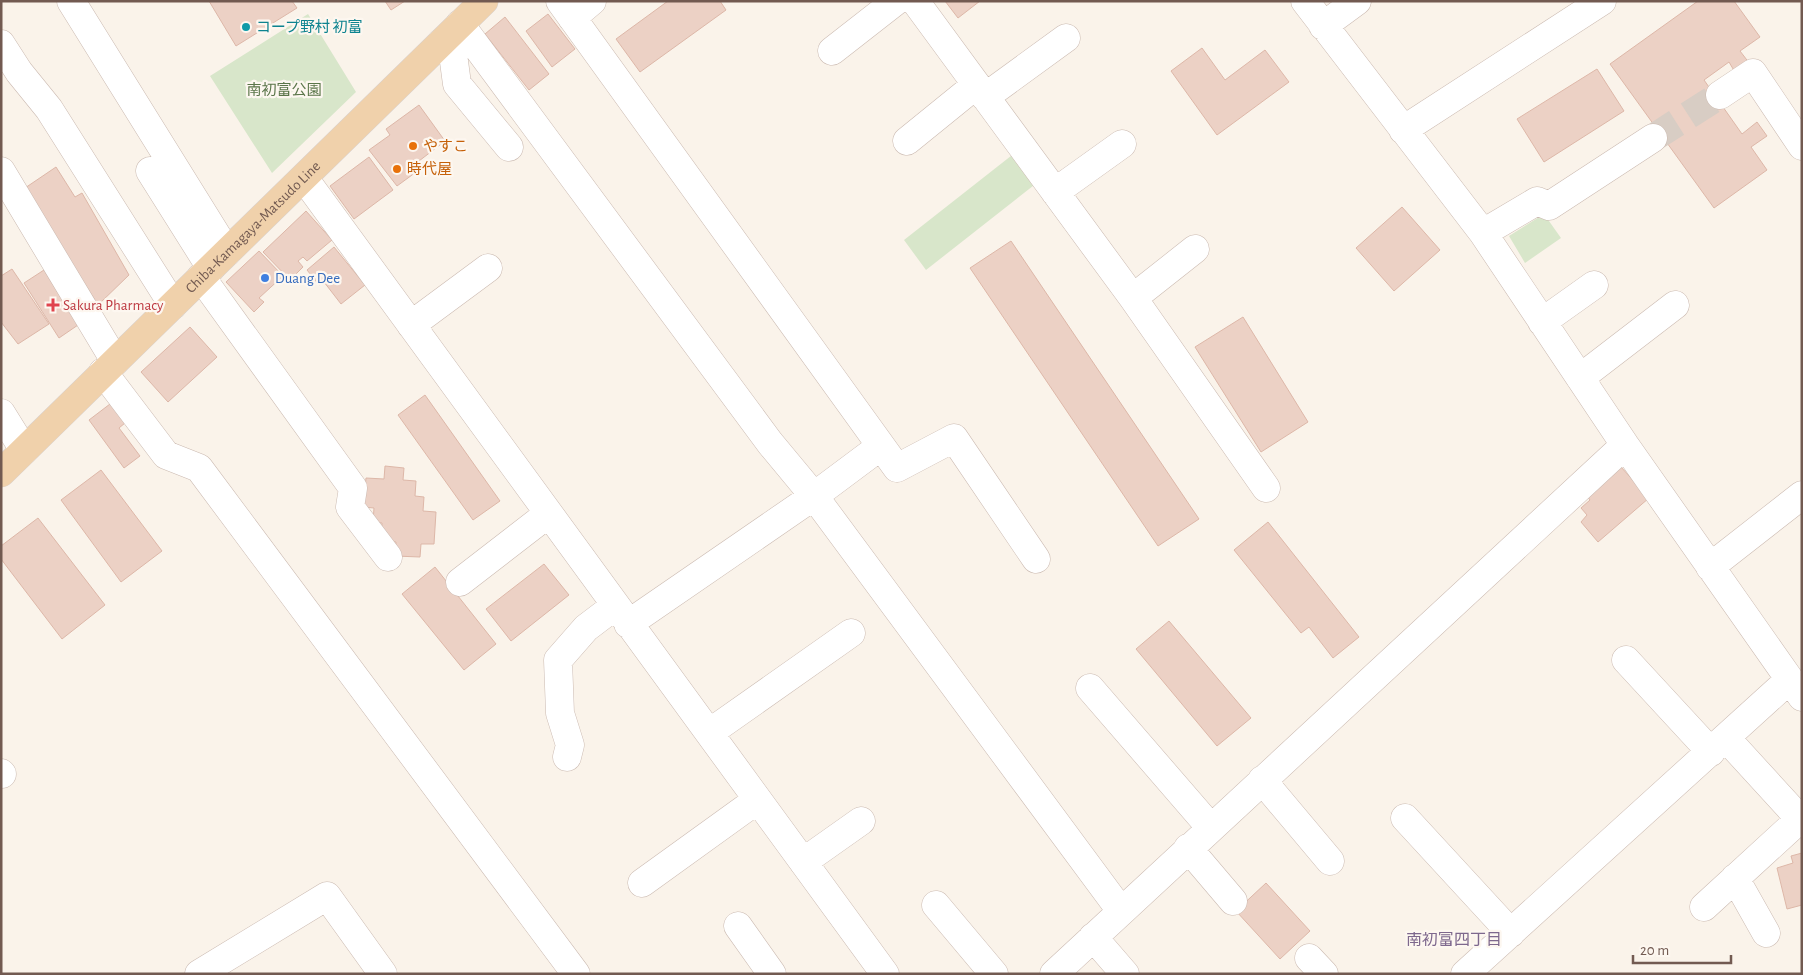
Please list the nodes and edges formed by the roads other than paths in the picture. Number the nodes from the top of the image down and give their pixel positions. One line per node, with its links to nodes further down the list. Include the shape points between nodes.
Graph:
1 (71, 1): 28 (street)
2 (484, 1): 10 (main road, Chiba-Kamagaya-Matsudo Line)
3 (896, 1): 13 (street)
4 (915, 1): 14 (street)
5 (1305, 1): 9 (street)
6 (1356, 1): 9 (street)
7 (1602, 1): 16 (street)
8 (575, 7): 40 (street)
9 (1323, 26): 16 (street)
10 (451, 33): 21 (street, via 457,84); 24 (main road, Chiba-Kamagaya-Matsudo Line); 45 (street)
11 (1066, 38): 14 (street)
12 (1, 44): 32 (street, via 49,109)
13 (832, 51)
14 (981, 91): 18 (street); 25 (street)
15 (1720, 95): 20 (street, via 1753,73)
16 (1403, 130): 26 (street)
17 (1653, 138): 26 (street, via 1548,206 1537,201)
18 (907, 141)
19 (1122, 144): 25 (street)
20 (1802, 146)
21 (508, 147)
22 (1, 170): 36 (street)
23 (150, 171): 28 (street)
24 (304, 178): 28 (main road, Chiba-Kamagaya-Matsudo Line); 35 (street)
25 (1055, 192): 31 (street)
26 (1483, 233): 34 (street)
27 (1195, 249): 31 (street)
28 (213, 266): 32 (main road, Chiba-Kamagaya-Matsudo Line); 47 (street, via 353,488 350,507)
29 (488, 268): 35 (street)
30 (1594, 284): 34 (street)
31 (1133, 298): 43 (street)
32 (173, 304): 36 (main road, Chiba-Kamagaya-Matsudo Line)
33 (1675, 305): 37 (street)
34 (1542, 322): 37 (street)
35 (412, 325): 46 (street)
36 (109, 366): 41 (main road, Chiba-Kamagaya-Matsudo Line); 79 (street, via 166,455 200,468)
37 (1580, 378): 39 (street)
38 (1, 413): 41 (street)
39 (1625, 445): 49 (street); 59 (street)
40 (881, 446): 45 (street); 48 (street, via 897,468 954,438)
41 (24, 450): 42 (main road, Chiba-Kamagaya-Matsudo Line)
42 (1, 473)
43 (1266, 488)
44 (1802, 495): 49 (street)
45 (814, 496): 51 (street); 72 (street)
46 (548, 514): 50 (street); 51 (street)
47 (388, 557)
48 (1036, 559)
49 (1710, 567): 55 (street)
50 (460, 582)
51 (621, 615): 56 (street); 58 (street, via 586,628 558,660 560,713 570,745)
52 (851, 634): 56 (street)
53 (1626, 660): 57 (street)
54 (1090, 688): 63 (street)
55 (1795, 689): 57 (street)
56 (708, 733): 60 (street)
57 (1718, 745): 67 (street, via 1800,819); 74 (street)
58 (567, 757)
59 (1262, 780): 63 (street); 65 (street)
60 (757, 800): 66 (street); 68 (street)
61 (1405, 818): 74 (street)
62 (861, 821): 66 (street)
63 (1211, 828): 64 (street)
64 (1188, 848): 69 (street); 72 (street)
65 (1330, 861)
66 (803, 862): 81 (street)
67 (1735, 878): 71 (street); 75 (street)
68 (642, 883)
69 (1234, 901)
70 (936, 905): 82 (street)
71 (1704, 907)
72 (1121, 911): 76 (street)
73 (738, 926): 80 (street)
74 (1511, 933): 85 (street)
75 (1766, 933)
76 (1093, 937): 83 (street); 84 (street)
77 (199, 974): 78 (street, via 327,896)
78 (383, 974)
79 (576, 974)
80 (772, 974)
81 (885, 974)
82 (994, 974)
83 (1054, 974)
84 (1125, 974)
85 (1465, 974)

